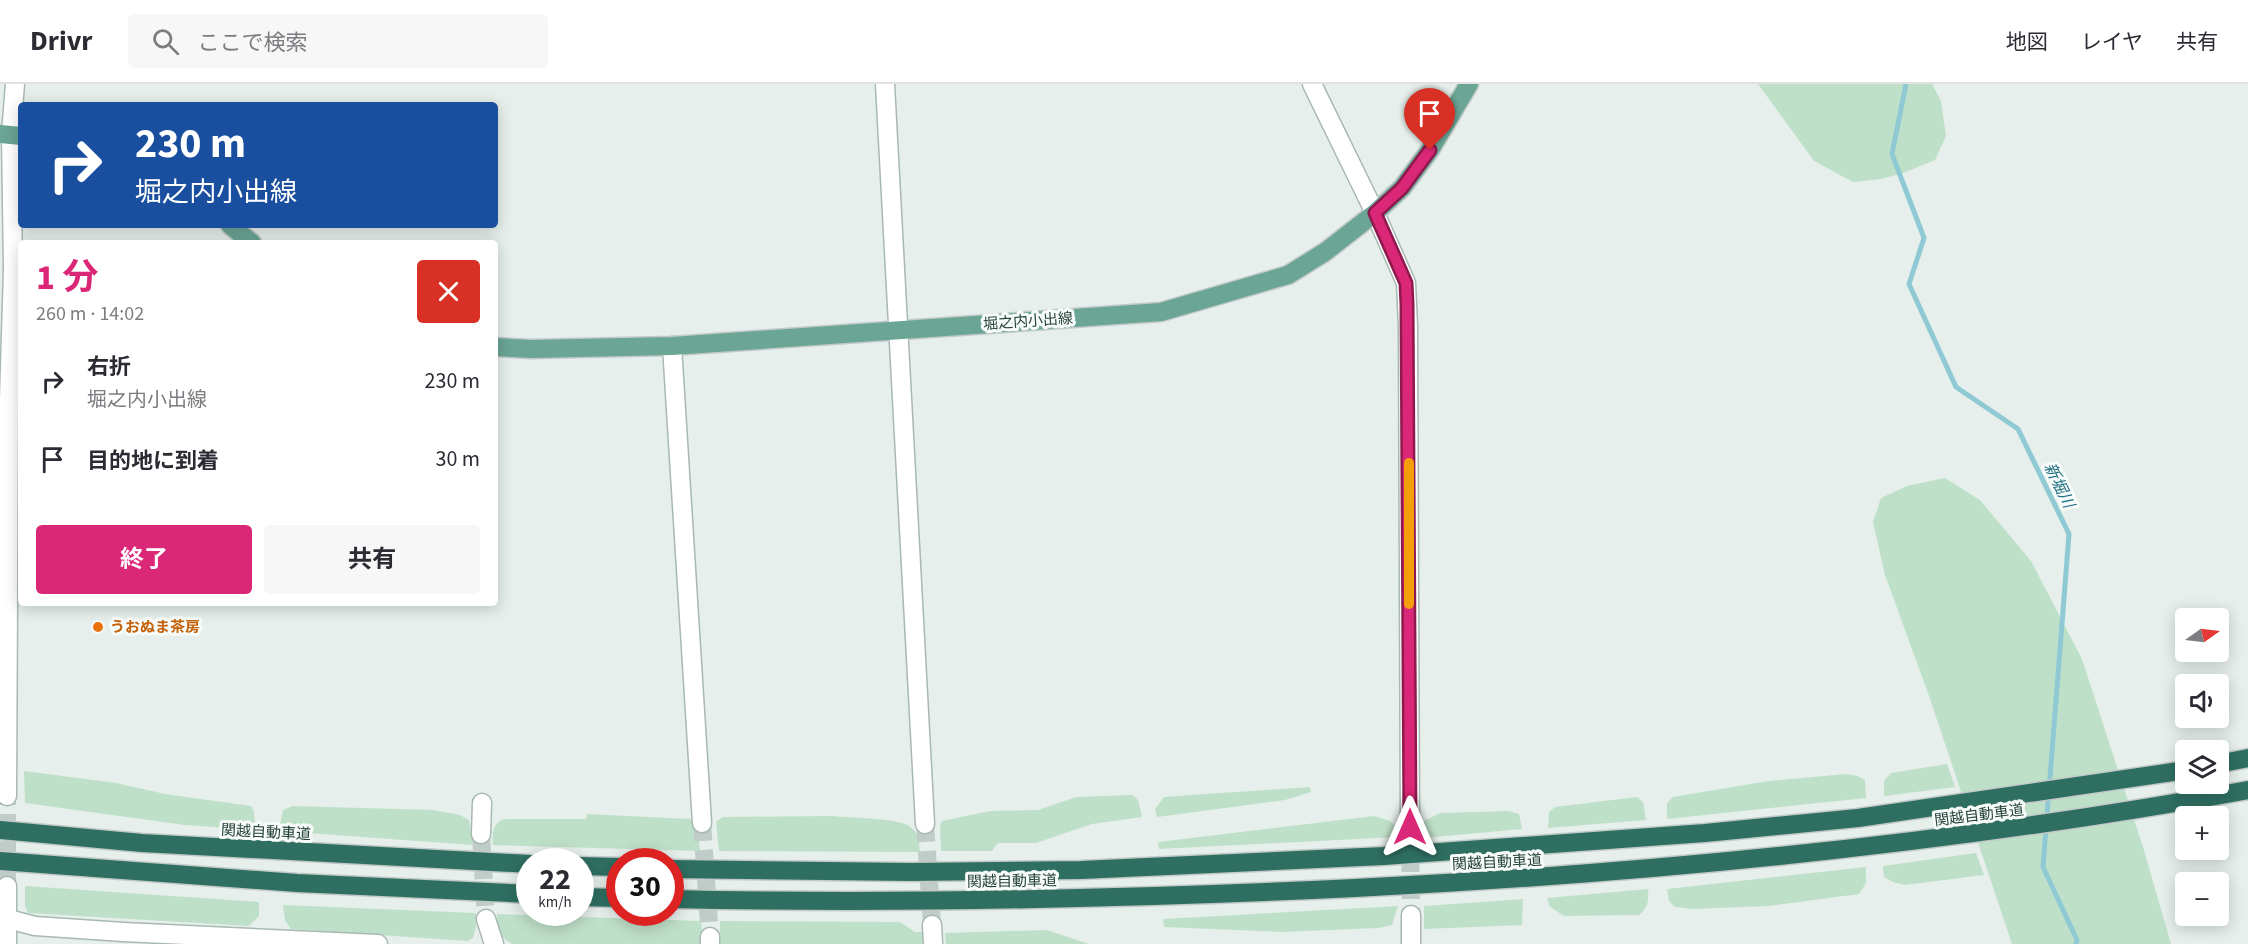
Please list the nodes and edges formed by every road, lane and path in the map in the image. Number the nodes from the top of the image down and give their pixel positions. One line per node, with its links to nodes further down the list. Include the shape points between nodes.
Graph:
1 (15, 84): 5 (street)
2 (885, 84): 9 (street)
3 (1312, 84): 6 (street)
4 (1469, 84): 6 (main road, 堀之内小出線, via 1430,150 1402,188)
5 (11, 134): 16 (street)
6 (1375, 213): 9 (main road, 堀之内小出線, via 1288,275 1161,312); 21 (street, via 1406,283)
7 (234, 228): 8 (main road)
8 (248, 240)
9 (900, 330): 10 (main road, 堀之内小出線); 20 (street)
10 (672, 346): 11 (main road, 堀之内小出線); 19 (street)
11 (498, 347)
12 (2248, 758): 13 (highway)
13 (2229, 762)
14 (2175, 772): 27 (highway, 関越自動車道, via 1858,818 1384,856 1082,870)
15 (2248, 790): 30 (highway, 関越自動車道, via 2027,827 1859,848 1548,877 1081,898)
16 (7, 796)
17 (482, 803): 23 (street)
18 (0, 822): 24 (highway)
19 (702, 823)
20 (925, 824)
21 (1410, 827)
22 (0, 830): 24 (highway, 関越自動車道)
23 (481, 834)
24 (142, 843): 26 (highway, 関越自動車道)
25 (0, 861): 29 (highway, via 297,883)
26 (516, 863)
27 (684, 868)
28 (7, 886): 32 (street)
29 (516, 893)
30 (684, 899)
31 (1411, 915): 42 (street)
32 (4, 919): 35 (street); 37 (street)
33 (486, 919): 39 (street)
34 (932, 925): 40 (street)
35 (123, 938): 36 (street)
36 (271, 942): 38 (street)
37 (7, 944)
38 (378, 944)
39 (494, 944)
40 (933, 944)
41 (1398, 944): 42 (street)
42 (1411, 944)

